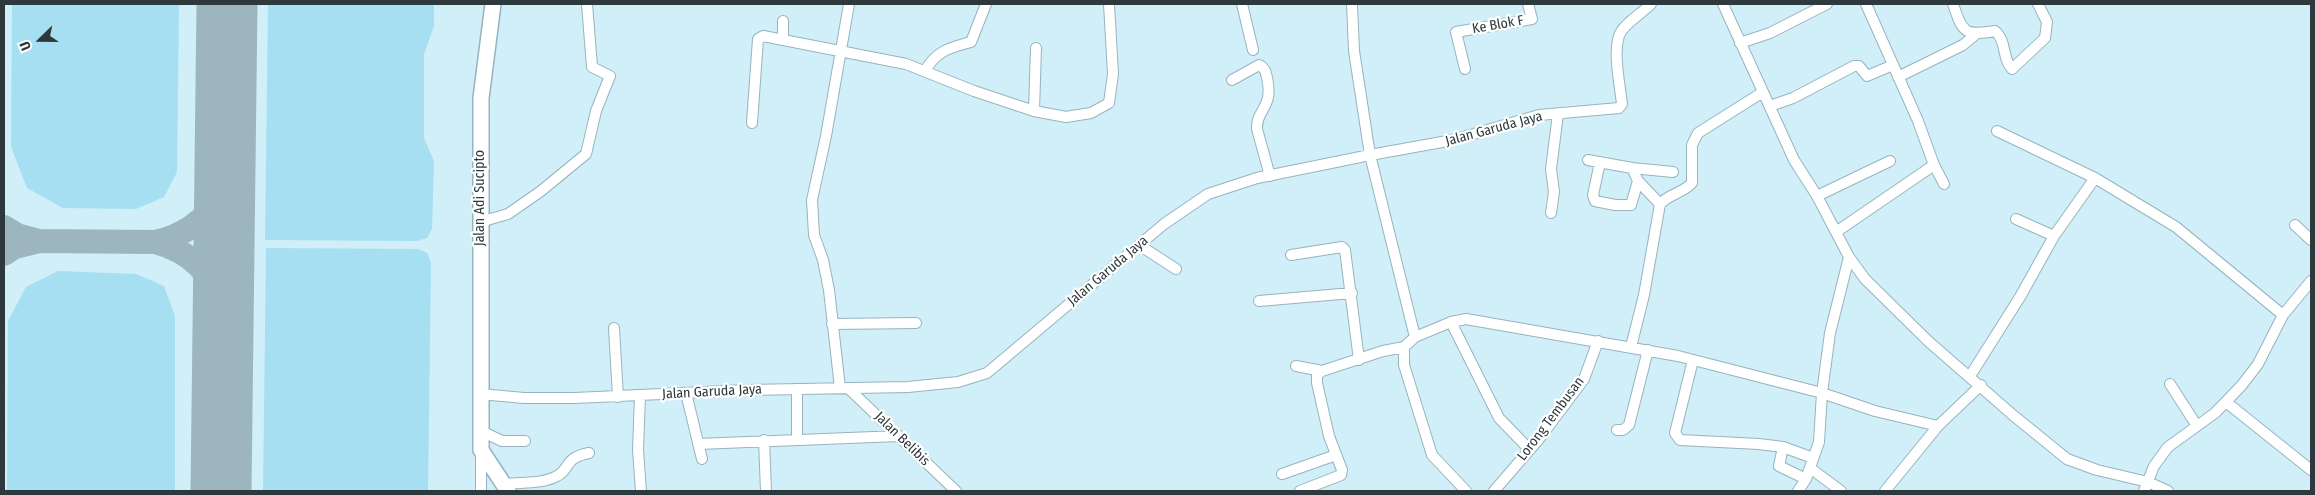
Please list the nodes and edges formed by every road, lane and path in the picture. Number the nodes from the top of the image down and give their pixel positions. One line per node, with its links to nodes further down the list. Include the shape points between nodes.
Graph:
1 (493, 4): 48 (street, Jalan Adi Sucipto, via 481,98)
2 (587, 4): 48 (street, via 592,68 610,76 596,111 586,154 508,214)
3 (849, 4): 20 (street)
4 (986, 4): 24 (street, via 971,42 932,58)
5 (1109, 4): 29 (street, via 1113,74 1109,103 1092,113 1066,117)
6 (1242, 4): 21 (street)
7 (1352, 4): 33 (street, via 1354,51)
8 (1528, 4): 23 (street, Ke Blok F, via 1532,19 1456,32)
9 (1651, 4): 30 (street, Jalan Garuda Jaya, via 1624,28 1618,40 1621,107)
10 (1723, 4): 18 (street)
11 (1827, 4): 18 (street, via 1770,33)
12 (1866, 4): 22 (street)
13 (1953, 4): 16 (street, via 1964,31)
14 (2038, 4): 16 (street, via 2047,22 2046,38 2014,68 2010,68 2002,38 1995,31)
15 (783, 22): 17 (street)
16 (1975, 35): 25 (street, via 1963,45)
17 (783, 40): 20 (street); 31 (street, via 763,36 758,39)
18 (1740, 43): 27 (street)
19 (1036, 48): 29 (street)
20 (840, 50): 24 (street); 63 (street, via 812,200 814,235 823,260)
21 (1253, 50)
22 (1893, 65): 25 (street); 28 (street, via 1867,76 1859,66 1854,66 1793,98)
23 (1465, 69)
24 (925, 71): 29 (street)
25 (1898, 77): 37 (street)
26 (1232, 80): 40 (street, via 1259,65 1266,72 1268,101 1256,122 1256,129)
27 (1763, 92): 28 (street); 45 (street, via 1698,133 1692,146 1692,182)
28 (1770, 106): 44 (street, via 1794,160)
29 (1034, 111)
30 (1558, 114): 33 (street, Jalan Garuda Jaya, via 1539,115 1453,140); 46 (street, via 1551,169 1554,192)
31 (752, 123)
32 (1997, 131): 41 (street)
33 (1370, 155): 40 (street, Jalan Garuda Jaya); 65 (street)
34 (1588, 160): 36 (street)
35 (1890, 161): 44 (street)
36 (1600, 162): 38 (street); 42 (street, via 1593,195 1595,201 1631,205)
37 (1934, 165): 43 (street); 50 (street)
38 (1632, 168): 39 (street); 42 (street)
39 (1673, 172)
40 (1270, 176): 53 (street, Jalan Garuda Jaya, via 1208,194)
41 (2095, 178): 51 (street); 60 (street, via 2176,227)
42 (1638, 180): 45 (street)
43 (1944, 184)
44 (1817, 196): 50 (street)
45 (1660, 204): 68 (street)
46 (1551, 213)
47 (2016, 219): 51 (street)
48 (480, 222): 81 (street, Jalan Adi Sucipto)
49 (2295, 225): 52 (street)
50 (1836, 232): 55 (street)
51 (2054, 236): 74 (street)
52 (2311, 240)
53 (1139, 245): 56 (street); 77 (street, Jalan Garuda Jaya, via 987,372 958,382)
54 (1291, 255): 58 (street, via 1342,247 1347,254)
55 (1849, 257): 74 (street, via 1865,279 1928,341); 79 (street, via 1830,333)
56 (1176, 269)
57 (2311, 281): 60 (street)
58 (1352, 293): 59 (street); 70 (street)
59 (1259, 301)
60 (2283, 315): 84 (street, via 2258,364)
61 (1451, 322): 65 (street); 66 (street, via 1466,319); 96 (street, via 1499,418)
62 (916, 323): 63 (street)
63 (832, 324): 77 (street)
64 (614, 328): 82 (street)
65 (1415, 337): 67 (street)
66 (1598, 341): 68 (street); 96 (street, Lorong Tembusan, via 1584,379)
67 (1404, 347): 70 (street); 113 (street, via 1404,365 1432,455)
68 (1631, 347): 69 (street)
69 (1648, 350): 71 (street); 87 (street, via 1629,425)
70 (1359, 360): 73 (street)
71 (1693, 360): 79 (street); 94 (street, via 1675,433 1680,440 1734,441)
72 (1296, 366): 73 (street)
73 (1322, 371): 98 (street, via 1317,375 1317,383)
74 (1970, 376): 76 (street)
75 (2170, 384): 86 (street)
76 (1981, 385): 85 (street); 105 (street, via 2067,459)
77 (844, 388): 78 (street, Jalan Garuda Jaya); 89 (street, Jalan Belibis)
78 (797, 390): 80 (street, Jalan Garuda Jaya); 90 (street)
79 (1822, 392): 85 (street); 99 (street, via 1819,442)
80 (686, 393): 83 (street, Jalan Garuda Jaya); 93 (street)
81 (480, 394): 82 (street, Jalan Garuda Jaya, via 524,398); 88 (street, Jalan Adi Sucipto)
82 (618, 396): 83 (street, Jalan Garuda Jaya)
83 (640, 396): 109 (street, via 638,450)
84 (2226, 402): 86 (street); 102 (street)
85 (1938, 426): 117 (street)
86 (2197, 426): 105 (street, via 2161,455)
87 (1617, 430)
88 (481, 431): 92 (street, via 502,441); 95 (street, Jalan Adi Sucipto)
89 (899, 436): 90 (street); 111 (street, Jalan Belibis)
90 (797, 439): 91 (street)
91 (764, 440): 93 (street); 107 (street)
92 (525, 441)
93 (698, 444): 100 (street)
94 (1783, 447): 99 (street); 104 (street, via 1779,466)
95 (481, 450): 106 (street); 108 (street)
96 (1530, 450): 114 (street, Lorong Tembusan)
97 (589, 454): 106 (street, via 573,458 560,475)
98 (1336, 455): 103 (street); 112 (street, via 1341,475)
99 (1813, 458): 101 (street)
100 (702, 459)
101 (1810, 468): 104 (street); 116 (street)
102 (2311, 470)
103 (1282, 474)
104 (1806, 479): 115 (street)
105 (2146, 486): 118 (street)
106 (507, 488)
107 (766, 490): 110 (street)
108 (481, 491)
109 (641, 491)
110 (778, 491)
111 (956, 491)
112 (1300, 491)
113 (1466, 491)
114 (1494, 491)
115 (1798, 491)
116 (1841, 491)
117 (1885, 491)
118 (2168, 491)

